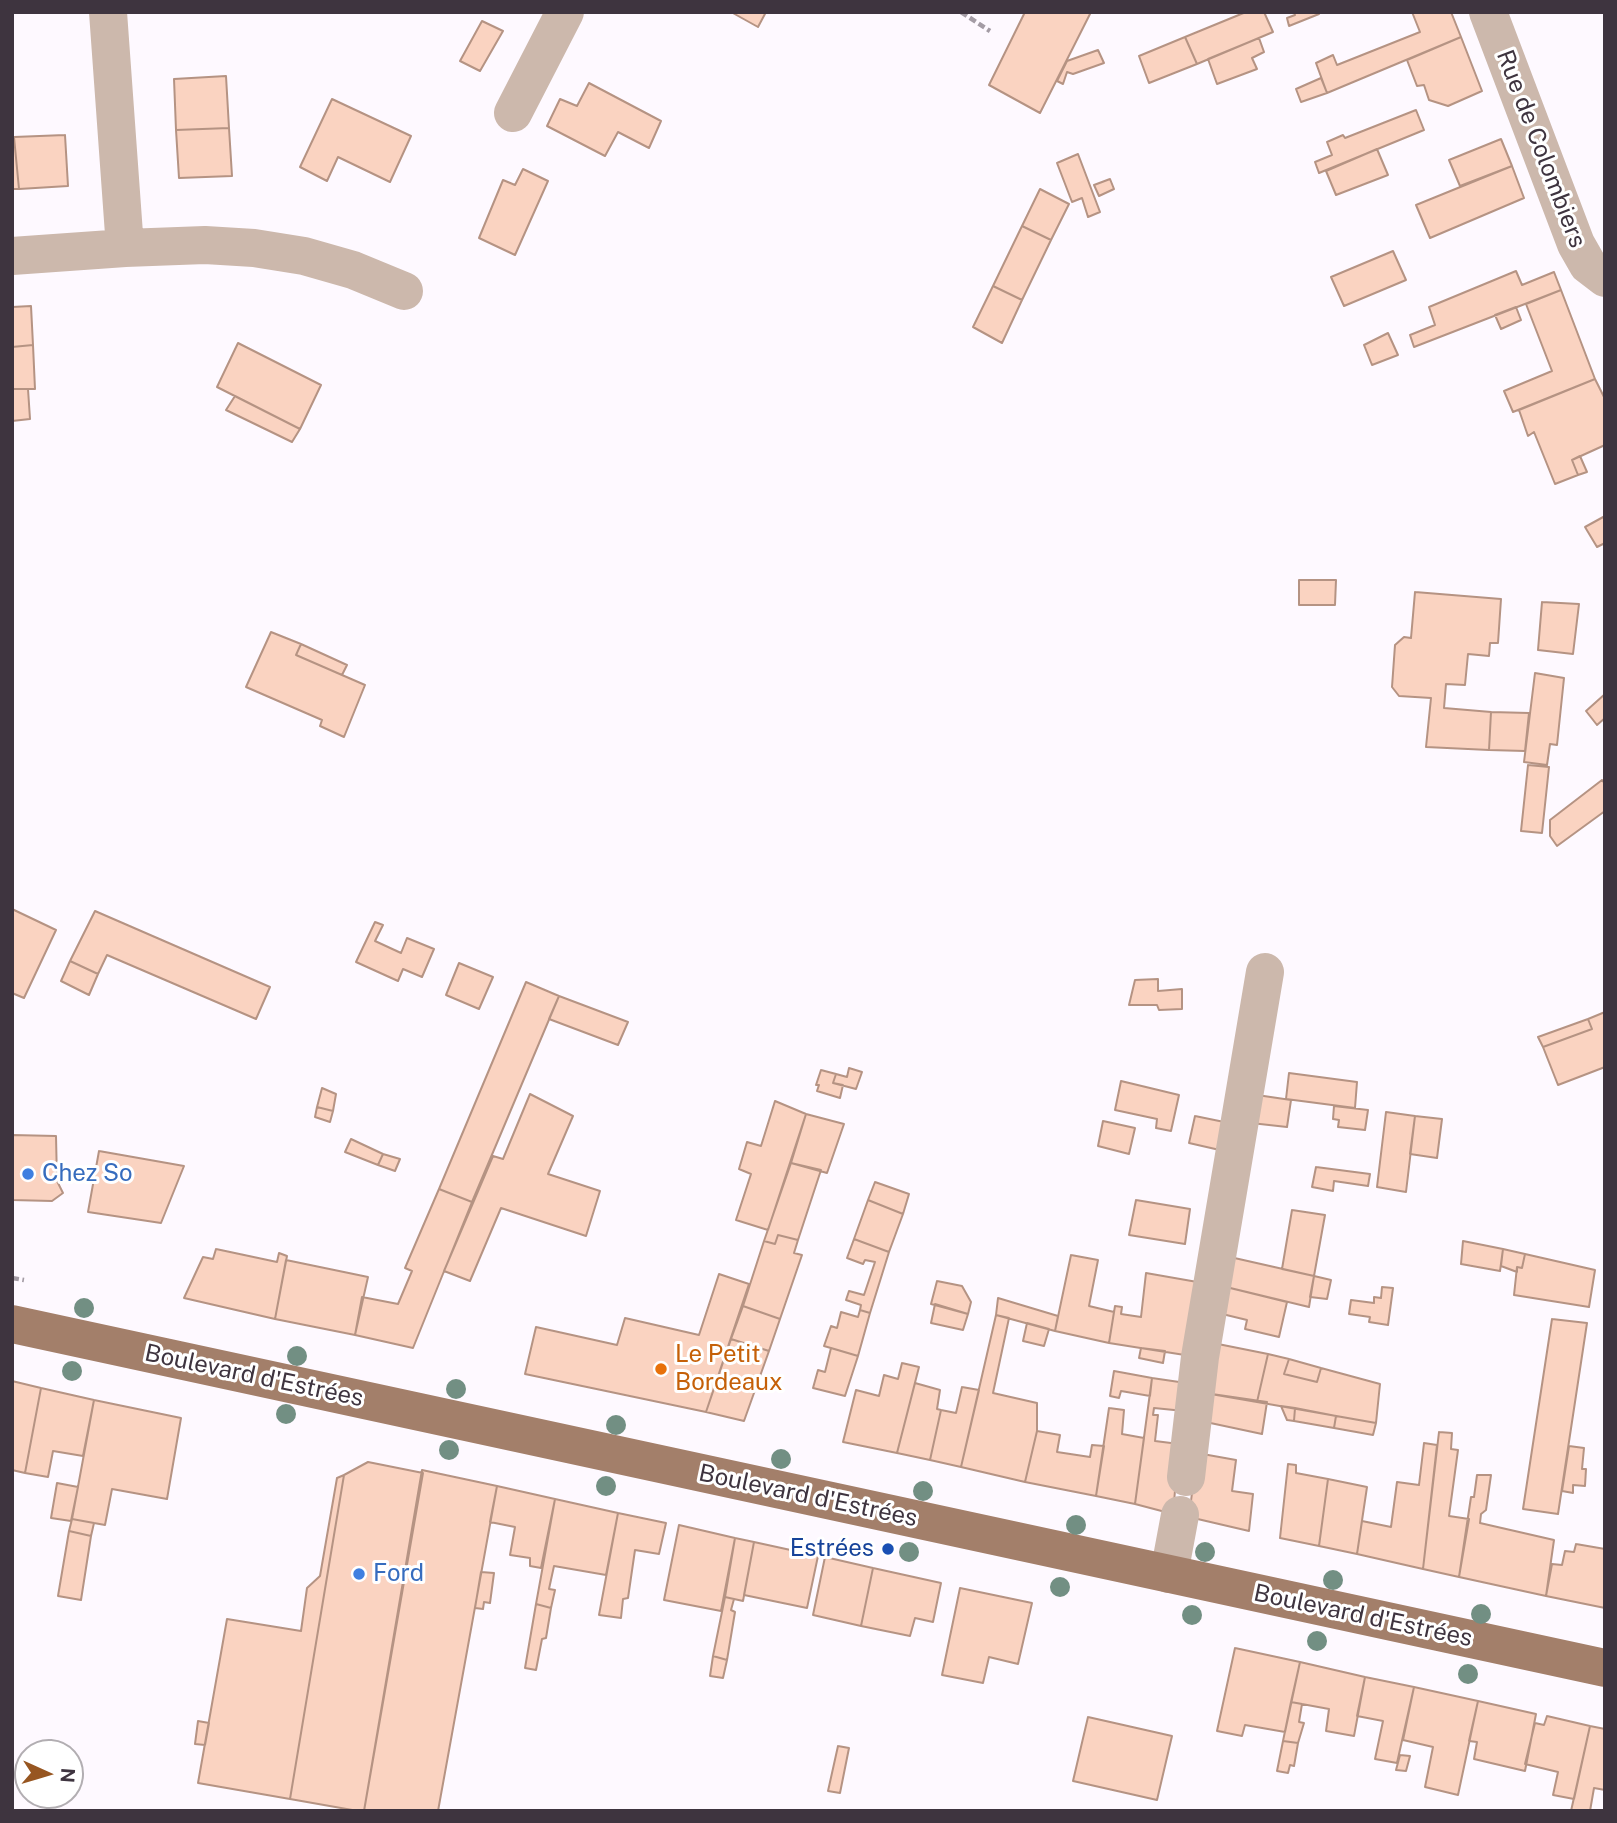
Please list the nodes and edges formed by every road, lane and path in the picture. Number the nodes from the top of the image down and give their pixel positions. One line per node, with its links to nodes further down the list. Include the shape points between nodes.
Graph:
1 (108, 12): 7 (street)
2 (565, 12): 6 (street)
3 (961, 12): 5 (path)
4 (1488, 12): 9 (street, Rue de Colombiers, via 1576,244 1588,265)
5 (990, 31)
6 (513, 114)
7 (125, 247): 8 (street); 10 (street, via 254,247 353,270)
8 (12, 256)
9 (1605, 278)
10 (404, 291)
11 (1265, 972): 13 (street, via 1200,1357)
12 (12, 1324): 15 (main road, Boulevard d'Estrées)
13 (1186, 1477)
14 (1180, 1515): 15 (street)
15 (1169, 1574): 16 (main road, Boulevard d'Estrées)
16 (1605, 1668)

